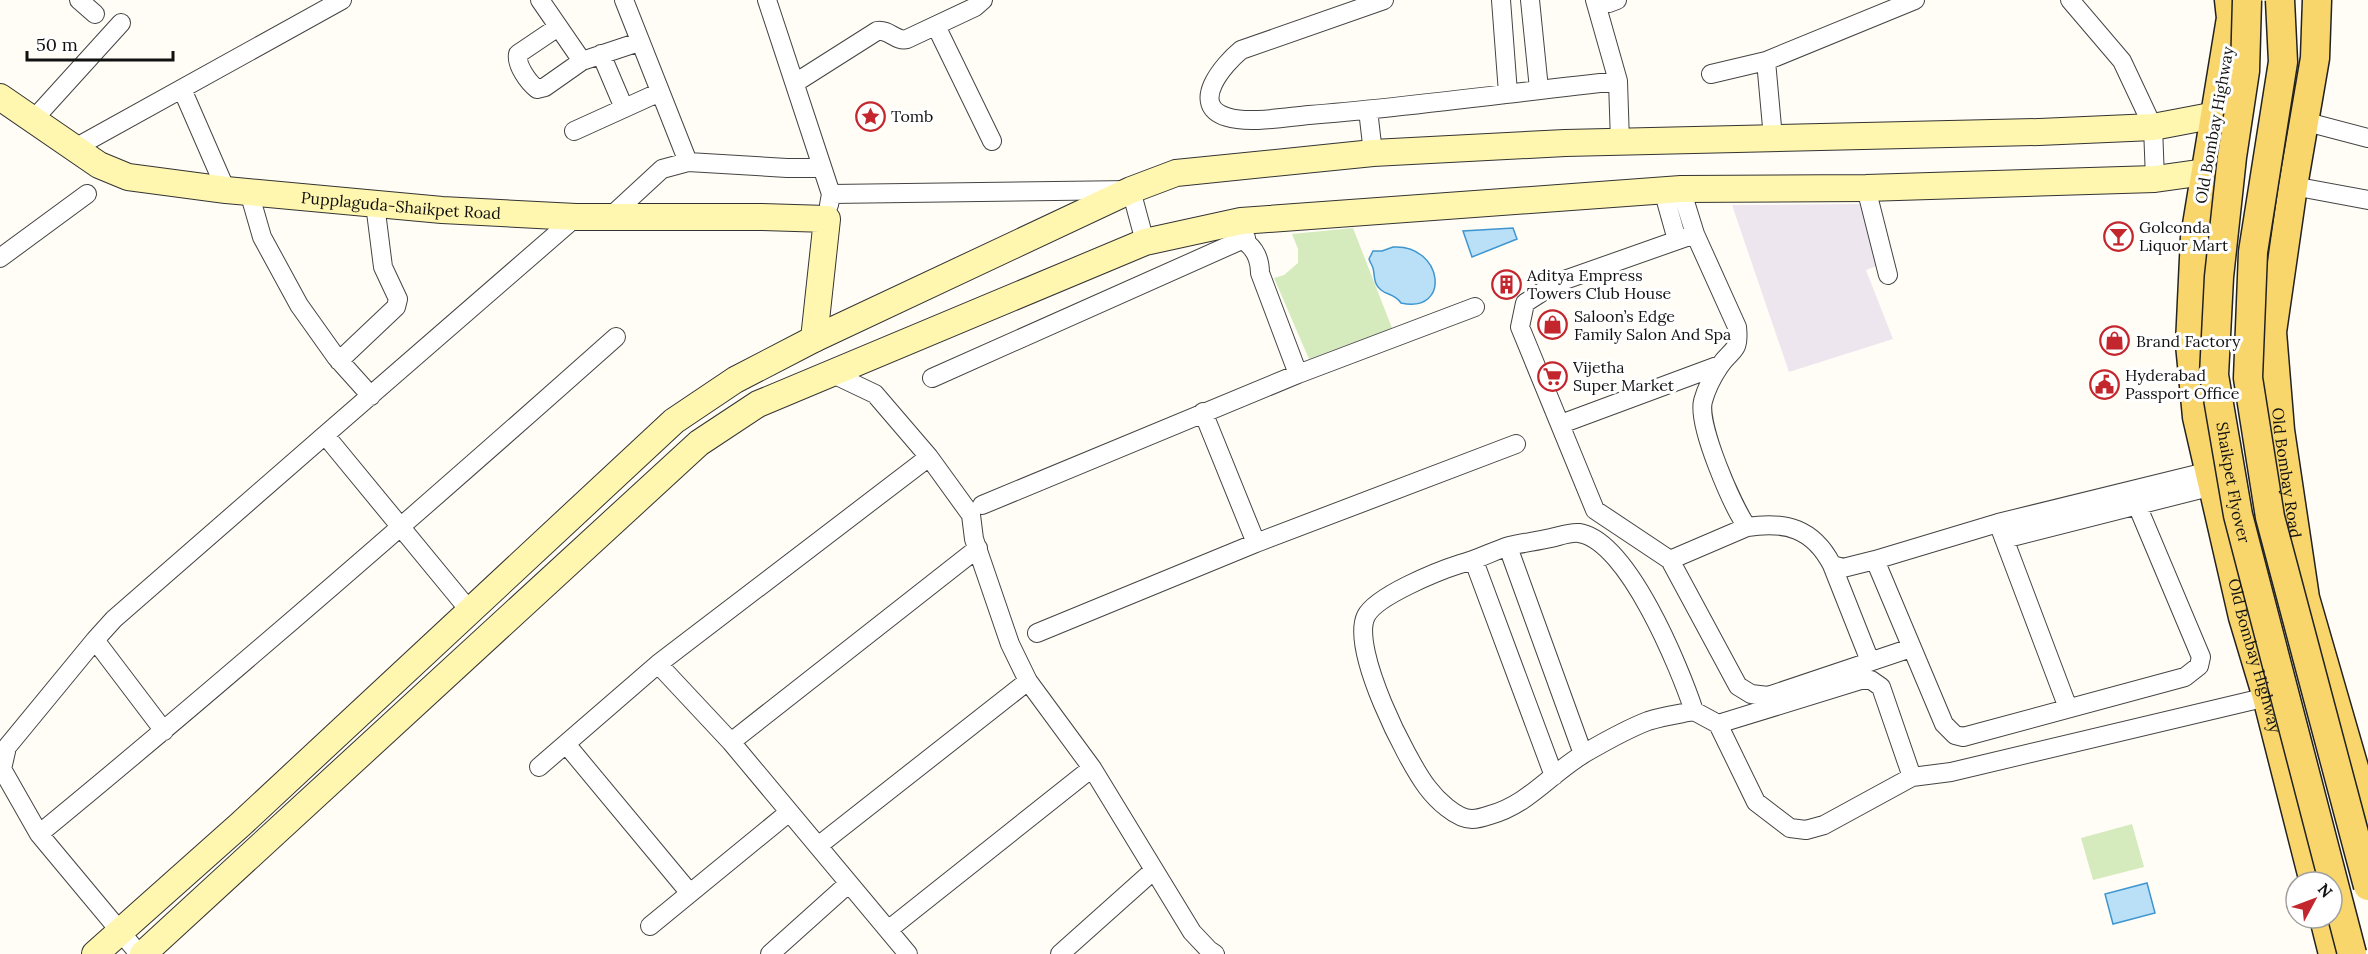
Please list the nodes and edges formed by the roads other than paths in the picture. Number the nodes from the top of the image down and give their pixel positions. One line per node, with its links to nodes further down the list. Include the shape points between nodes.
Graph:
1 (79, 0): 17 (street)
2 (342, 0): 28 (street)
3 (540, 0): 20 (street)
4 (624, 0): 21 (street)
5 (767, 0): 27 (street)
6 (983, 0): 19 (street)
7 (1384, 0): 35 (street, via 1241,50 1216,76 1210,96 1211,105 1227,117)
8 (1501, 0): 31 (street)
9 (1530, 0): 29 (street)
10 (1915, 0): 24 (street)
11 (2070, 0): 38 (street, via 2122,61)
12 (2229, 0): 34 (main road, Old Bombay Highway, via 2232,18)
13 (2247, 0): 137 (main road, Shaikpet Flyover, bridge, via 2245,71 2218,277 2214,375 2238,515)
14 (2280, 0): 124 (main road, Shaikpet Flyover, bridge, via 2283,62 2253,252 2248,378 2270,517)
15 (2317, 0): 37 (main road, via 2315,58)
16 (1607, 1): 26 (street)
17 (95, 14)
18 (121, 23): 36 (street)
19 (936, 26): 27 (street, via 902,40 884,30 877,31); 42 (street)
20 (558, 27): 23 (street); 23 (street, via 518,54 532,85 537,89 545,87)
21 (639, 42): 22 (street); 30 (street)
22 (601, 54): 23 (street); 33 (street)
23 (582, 61)
24 (1766, 61): 25 (street); 40 (street)
25 (1711, 74)
26 (1618, 81): 29 (street); 43 (street)
27 (795, 83): 47 (street)
28 (182, 89): 44 (street); 54 (street)
29 (1539, 89): 31 (street)
30 (660, 92): 33 (street); 46 (street)
31 (1508, 93): 35 (street)
32 (0, 97): 36 (street, Pupplaguda-Shaikpet Road)
33 (624, 108): 39 (street)
34 (2216, 114): 38 (street); 48 (main road, Old Bombay Highway)
35 (1369, 116): 45 (street)
36 (33, 120): 44 (street, Pupplaguda-Shaikpet Road)
37 (2303, 122): 41 (street); 50 (main road, Old Bombay Road)
38 (2153, 127): 40 (street); 49 (street)
39 (574, 131)
40 (1773, 138): 43 (street)
41 (2368, 138)
42 (992, 141)
43 (1620, 142): 45 (street)
44 (74, 149): 54 (street, Pupplaguda-Shaikpet Road, via 128,177)
45 (1373, 153): 52 (street, via 1176,174)
46 (688, 162): 47 (street); 60 (street, via 662,169)
47 (822, 168): 56 (street)
48 (2205, 172): 49 (street); 82 (main road, Old Bombay Highway, via 2195,237 2190,344 2197,417)
49 (2156, 179): 51 (street)
50 (2293, 186): 57 (street); 95 (main road, Old Bombay Road, via 2272,332 2280,429)
51 (1866, 188): 53 (street); 67 (street)
52 (1131, 190): 56 (street); 65 (street); 70 (street)
53 (1672, 190): 62 (street); 63 (street); 64 (street)
54 (237, 191): 58 (street, Pupplaguda-Shaikpet Road); 71 (street, via 298,305)
55 (87, 194): 66 (street)
56 (831, 194): 61 (street)
57 (2368, 200)
58 (375, 204): 59 (street, Pupplaguda-Shaikpet Road); 71 (street, via 383,267 399,299 396,307)
59 (576, 217): 60 (street, Pupplaguda-Shaikpet Road); 76 (street)
60 (610, 217): 61 (street, Pupplaguda-Shaikpet Road)
61 (828, 219): 70 (street)
62 (1245, 234): 65 (street); 74 (street, via 1260,265); 75 (street)
63 (1695, 234): 64 (street); 72 (street, via 1737,327 1739,340 1734,352)
64 (1677, 240): 78 (street, via 1556,283 1525,303 1520,327)
65 (1145, 242): 73 (street)
66 (0, 258)
67 (1888, 275)
68 (1475, 307): 74 (street)
69 (616, 337): 85 (street)
70 (814, 339): 73 (street); 96 (street, via 735,380 674,421)
71 (339, 361): 76 (street)
72 (1720, 365): 78 (street); 86 (street, via 1703,402 1705,429 1736,510)
73 (833, 374): 81 (street, via 875,394); 132 (street, via 758,404 699,443)
74 (1298, 374): 77 (street)
75 (932, 378)
76 (371, 396): 79 (street)
77 (1203, 412): 83 (street); 88 (street)
78 (1561, 424): 91 (street, via 1595,510)
79 (326, 435): 85 (street); 99 (street)
80 (1516, 444): 88 (street)
81 (929, 457): 90 (street, via 971,515); 102 (street)
82 (2212, 479): 84 (street); 87 (street); 97 (main road, Old Bombay Highway)
83 (982, 505)
84 (2137, 505): 87 (street); 105 (street, via 2201,657 2199,666 2185,677)
85 (402, 527): 96 (street); 108 (street)
86 (1747, 527): 91 (street); 94 (street, via 1789,526 1826,552)
87 (2001, 531): 92 (street); 105 (street)
88 (1256, 543): 98 (street)
89 (1508, 547): 93 (street); 106 (street, via 1577,532 1605,547 1636,587 1659,627); 112 (street)
90 (978, 548): 103 (street, via 1010,644); 109 (street)
91 (1670, 560): 101 (street, via 1738,686 1751,694 1768,696)
92 (1875, 560): 94 (street, via 1843,568); 100 (street)
93 (1474, 561): 115 (street); 115 (street, via 1450,567 1376,604 1366,617 1363,634 1371,673 1401,744 1428,788 1460,818 1502,812 1521,803)
94 (1832, 565): 101 (street)
95 (2305, 598): 97 (main road); 118 (main road, Old Bombay Road)
96 (469, 610): 129 (street)
97 (2243, 617): 104 (main road, Old Bombay Highway)
98 (1037, 633)
99 (94, 640): 108 (street); 110 (street)
100 (1911, 648): 101 (street); 105 (street, via 1944,724 1955,735 1964,736)
101 (1870, 661)
102 (658, 664): 109 (street); 111 (street)
103 (1028, 681): 114 (street); 120 (street)
104 (2266, 698): 116 (street, via 1951,772); 122 (main road, Old Bombay Highway)
105 (2068, 708)
106 (1694, 711): 107 (street); 112 (street, via 1648,721)
107 (1718, 724): 116 (street, via 1756,802 1791,828 1806,830 1824,825); 116 (street, via 1871,680 1881,687)
108 (164, 731): 119 (street)
109 (731, 742): 117 (street)
110 (3, 743): 119 (street, via 2,769)
111 (566, 744): 113 (street); 125 (street)
112 (1583, 754): 115 (street)
113 (539, 766)
114 (1092, 768): 121 (street); 127 (street)
115 (1554, 776)
116 (1912, 777)
117 (788, 813): 120 (street); 125 (street)
118 (2368, 816)
119 (39, 834): 129 (street)
120 (818, 846): 123 (street)
121 (1154, 870): 130 (street); 135 (street)
122 (2311, 870)
123 (848, 885): 127 (street); 133 (street)
124 (2368, 886)
125 (689, 892): 126 (street)
126 (650, 926)
127 (888, 930): 134 (street)
128 (2327, 930): 136 (main road)
129 (121, 932): 131 (street); 132 (street)
130 (1209, 953)
131 (95, 954)
132 (141, 954)
133 (770, 954)
134 (908, 954)
135 (1060, 954)
136 (2333, 954)
137 (2352, 954)

